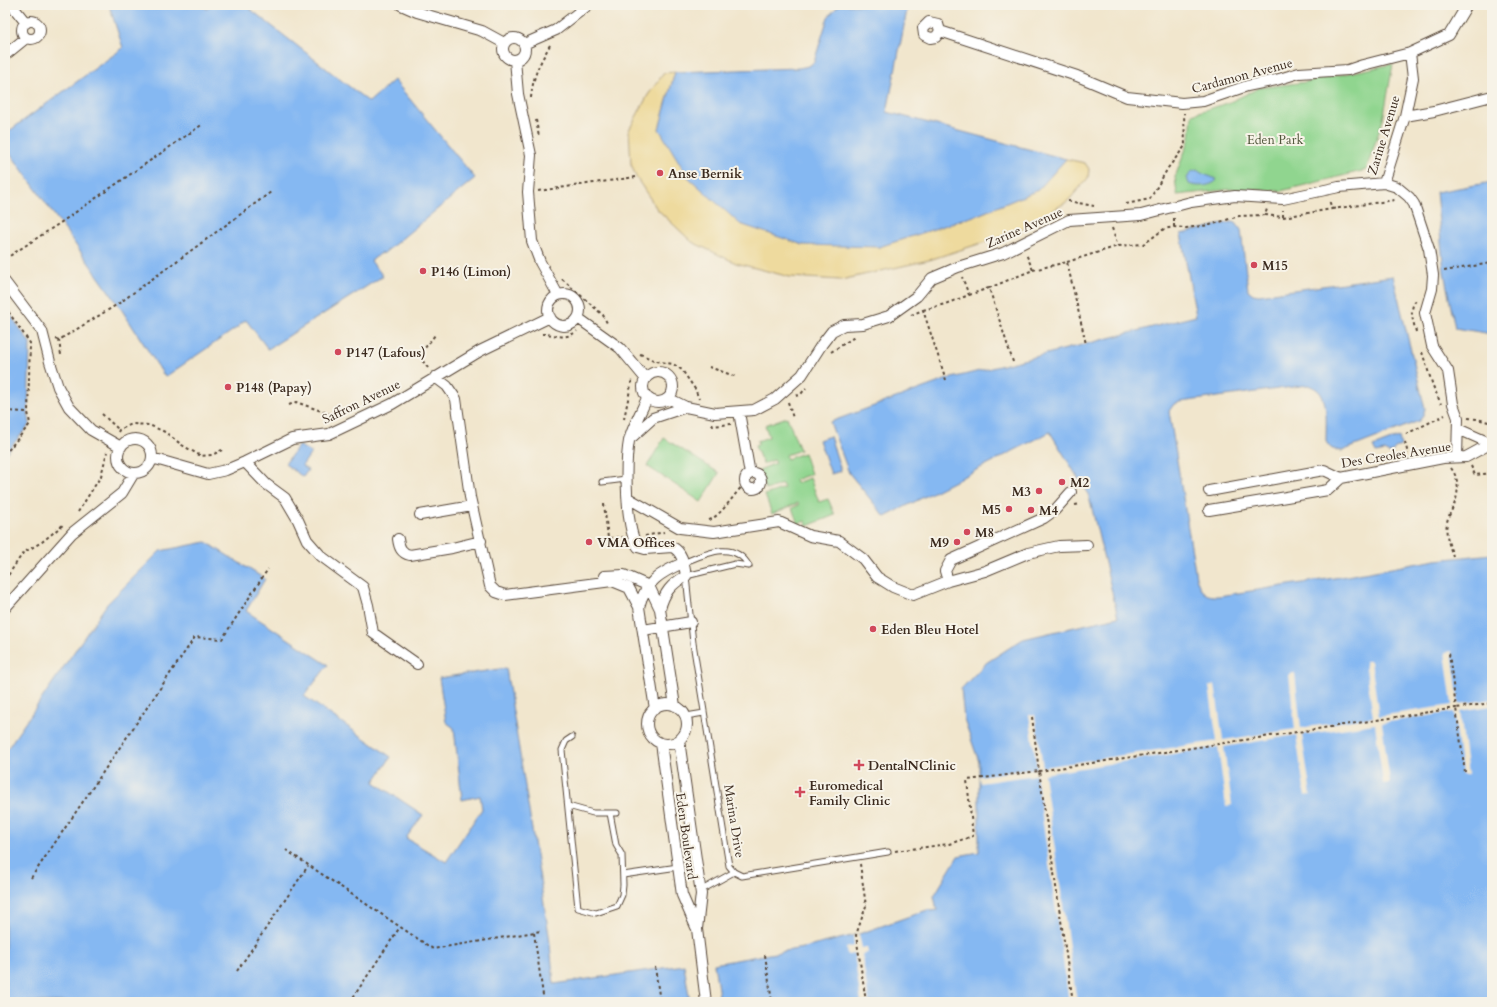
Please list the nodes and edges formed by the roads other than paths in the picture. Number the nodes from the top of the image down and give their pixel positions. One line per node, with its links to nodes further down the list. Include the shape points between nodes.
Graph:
1 (9, 5): 5 (street)
2 (402, 5): 8 (street, via 482,31)
3 (588, 5): 9 (street, via 556,30)
4 (1467, 5): 10 (street, Cardamon Avenue, via 1449,34)
5 (26, 23): 7 (street, via 22,30); 7 (street, via 35,22 40,32 34,38)
6 (940, 32): 10 (street, Cardamon Avenue, via 1077,76 1127,97 1182,103 1203,101 1247,86 1300,73 1348,70)
7 (26, 38): 11 (street)
8 (504, 43): 9 (street, via 513,37 520,39); 12 (street, via 503,54 508,59)
9 (524, 44): 12 (street, via 524,54)
10 (1410, 54): 14 (street, Zarine Avenue, via 1413,78)
11 (5, 55)
12 (515, 60): 17 (street, via 518,94 531,155 528,192 532,241)
13 (1492, 96): 14 (street)
14 (1405, 116): 15 (street, Zarine Avenue)
15 (1384, 183): 25 (street, Zarine Avenue, via 1339,187 1283,199 1235,196 1191,202 1141,215 1069,220 1003,253 932,278 917,296 889,316 844,325 832,331 785,396 754,410); 26 (street, via 1397,187 1414,204 1429,249 1433,274 1432,289 1425,313 1432,346 1448,372)
16 (5, 282): 28 (street, via 42,331 58,387 69,407 91,430)
17 (558, 295): 18 (street, via 548,306); 19 (street, via 574,297 580,307)
18 (550, 317): 19 (street, via 556,324 566,326); 20 (street, Saffron Avenue, via 480,350)
19 (582, 321): 21 (street, via 620,348)
20 (435, 377): 32 (street, Saffron Avenue, via 392,404 330,434 292,439); 41 (street, via 447,386 456,399)
21 (645, 378): 22 (street, via 643,388); 23 (street, via 653,372 668,375 673,384)
22 (647, 398): 23 (street, via 660,402); 27 (street)
23 (668, 398): 24 (street, Zarine Avenue)
24 (686, 407): 25 (street, Zarine Avenue, via 715,412); 27 (street, via 652,418)
25 (738, 412): 34 (street)
26 (1458, 429): 29 (street, Des Creoles Avenue); 30 (street)
27 (630, 439): 36 (street)
28 (117, 444): 31 (street, via 141,440 150,447); 33 (street, via 119,462 125,470)
29 (1491, 444): 30 (street, Des Creoles Avenue)
30 (1462, 457): 35 (street, Des Creoles Avenue, via 1443,458)
31 (152, 458): 32 (street, Saffron Avenue, via 208,474); 33 (street, via 148,467)
32 (245, 462): 58 (street, via 266,484 285,498 307,540 321,556 363,587 373,633)
33 (134, 473): 53 (street, via 122,493 72,533)
34 (750, 474)
35 (1341, 478): 38 (street, Des Creoles Avenue, via 1324,470); 42 (street, via 1328,490)
36 (626, 479): 37 (lane); 40 (street)
37 (602, 482)
38 (1209, 490)
39 (1071, 492): 49 (street, via 1044,518 951,560 945,570)
40 (628, 498): 47 (street, via 633,540 638,547 672,547 680,553); 49 (street, via 680,528 714,532 779,522 810,536 839,541 863,559 878,577 892,587 913,595)
41 (472, 506): 43 (street); 45 (street)
42 (1209, 510)
43 (420, 515)
44 (398, 539): 45 (street, via 400,550 410,555)
45 (481, 542): 51 (street, via 490,586 496,592 506,595)
46 (1088, 545): 49 (street, via 1059,546 1028,553 985,571)
47 (683, 563): 48 (street, Marina Drive); 48 (lane, via 726,550 741,555 749,566 736,564); 50 (street, via 666,570)
48 (686, 576): 54 (street, via 668,589); 55 (lane, Marina Drive)
49 (948, 581)
50 (649, 586): 51 (street, via 624,575 593,577); 52 (street); 54 (street)
51 (546, 590): 52 (street, via 612,581 629,588)
52 (639, 607): 57 (street)
53 (5, 608)
54 (660, 609): 56 (street)
55 (691, 622): 56 (street); 61 (lane, Marina Drive)
56 (662, 626): 57 (street); 59 (street)
57 (643, 630): 60 (street)
58 (417, 664)
59 (675, 706): 60 (street, via 661,705); 62 (street)
60 (655, 709): 65 (street, via 648,720 648,727 650,734)
61 (704, 713): 62 (lane); 71 (lane, Marina Drive, via 729,866)
62 (686, 716): 64 (street, via 688,724)
63 (572, 737): 66 (lane, via 566,741 562,750)
64 (680, 740): 65 (street, via 674,743); 73 (street, Eden Boulevard)
65 (661, 743): 70 (street, Eden Boulevard)
66 (568, 806): 67 (lane, via 593,813); 72 (lane, via 578,908 596,913 617,906 622,895)
67 (610, 813): 68 (lane); 72 (lane, via 616,845 622,855)
68 (617, 813)
69 (888, 852): 71 (lane, Marina Drive, via 742,876)
70 (678, 867): 72 (lane); 74 (street, Eden Boulevard, via 682,895)
71 (734, 872): 73 (lane)
72 (623, 875)
73 (700, 892): 74 (street, Eden Boulevard)
74 (697, 929): 75 (street, Eden Boulevard)
75 (706, 1002)

